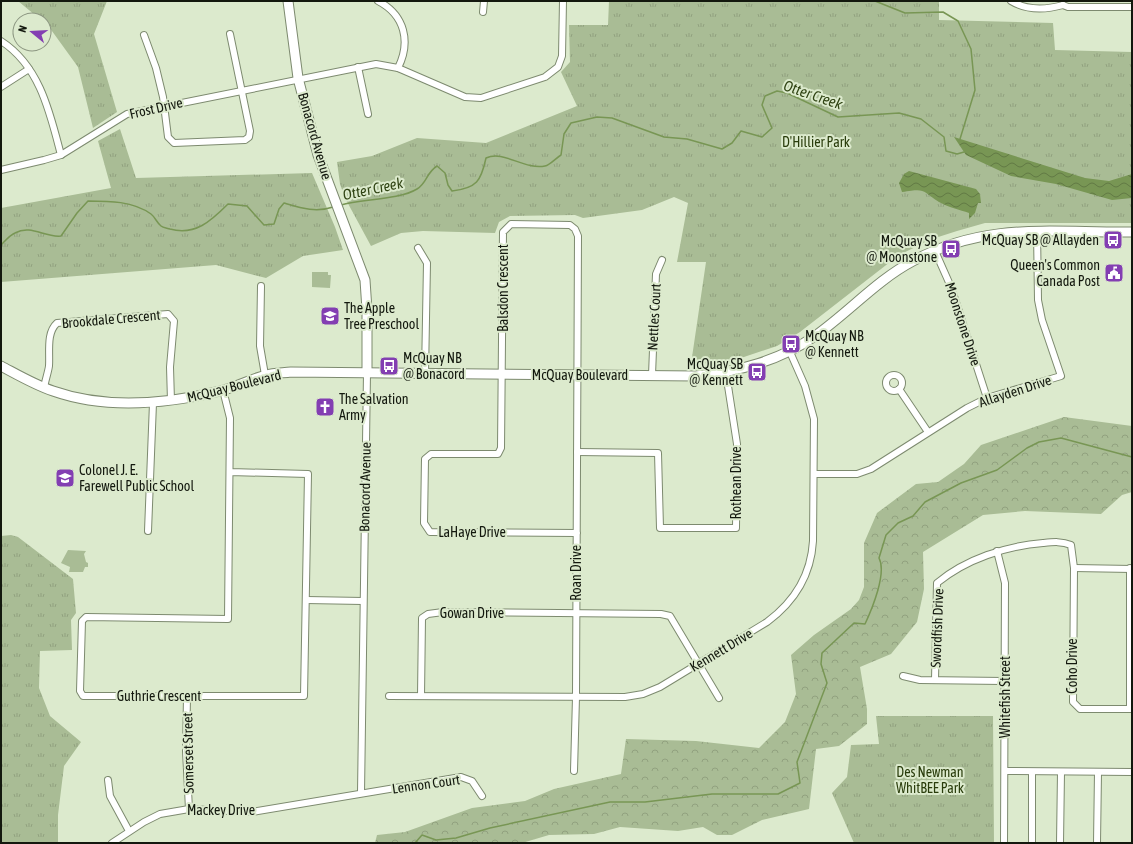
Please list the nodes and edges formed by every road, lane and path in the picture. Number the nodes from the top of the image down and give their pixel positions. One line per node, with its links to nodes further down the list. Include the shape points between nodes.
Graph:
1 (288, 1): 15 (street, Bonacord Avenue)
2 (378, 1): 13 (street, via 396,14 404,30 405,44)
3 (484, 1): 8 (street)
4 (563, 1): 13 (street, Frost Drive, via 562,56 558,67 545,77 482,98 465,97)
5 (1011, 1): 6 (street, via 1034,8 1052,8)
6 (1062, 3): 7 (street, via 1068,7)
7 (1132, 7)
8 (483, 12)
9 (230, 34): 17 (street)
10 (144, 35): 18 (street, via 156,68)
11 (1, 41): 14 (street, via 19,55)
12 (358, 67): 13 (street, Frost Drive, via 376,64); 15 (street, Frost Drive); 19 (street)
13 (398, 68)
14 (29, 69): 16 (street); 20 (street, via 40,87)
15 (298, 78): 17 (street, Frost Drive); 30 (street, Bonacord Avenue, via 318,156 365,280)
16 (1, 87)
17 (242, 90): 18 (street, Frost Drive); 18 (street, via 250,131 249,137 245,140 174,143 168,137)
18 (164, 105): 20 (street, Frost Drive, via 127,114)
19 (368, 114)
20 (61, 155): 21 (street, Frost Drive)
21 (1, 170)
22 (1037, 230): 23 (street, McQuay Boulevard); 25 (street, McQuay Boulevard, via 966,238); 40 (street, Allayden Drive, via 1038,300 1061,376)
23 (1132, 232)
24 (418, 248): 32 (street, via 427,263)
25 (935, 251): 28 (street, McQuay Boulevard, via 913,261 887,279 815,336); 40 (street, Moonstone Drive, via 951,286)
26 (662, 260): 36 (street, Nettles Court, via 656,274)
27 (261, 286): 35 (street, via 259,332)
28 (790, 352): 31 (street, McQuay Boulevard, via 760,364); 46 (street, Kennett Drive, via 811,401 814,419)
29 (1, 366): 37 (street, McQuay Boulevard)
30 (366, 373): 32 (street, McQuay Boulevard); 35 (street, McQuay Boulevard, via 290,372); 53 (street, Bonacord Avenue)
31 (726, 373): 36 (street, McQuay Boulevard, via 696,376); 44 (street, Rothean Drive, via 737,444 736,528 660,528 658,453)
32 (426, 374): 33 (street, McQuay Boulevard)
33 (502, 374): 34 (street, McQuay Boulevard); 34 (street, Balsdon Crescent, via 503,232 511,224 570,225 578,236); 48 (street, LaHaye Drive, via 501,448 498,454 431,454 425,458 424,523 430,532)
34 (578, 374): 36 (street, McQuay Boulevard); 44 (street, Roan Drive)
35 (265, 375): 39 (street, McQuay Boulevard)
36 (652, 375)
37 (44, 388): 41 (street, Brookdale Crescent, via 49,367 50,334 52,327 57,323 168,314 174,321 170,367); 42 (street, McQuay Boulevard, via 100,401)
38 (899, 389): 43 (street)
39 (223, 390): 41 (street, McQuay Boulevard); 45 (street, Guthrie Crescent, via 230,418)
40 (987, 398): 43 (street, Allayden Drive)
41 (171, 401): 42 (street, McQuay Boulevard)
42 (153, 403): 47 (street)
43 (928, 432): 46 (street, Allayden Drive, via 871,469 857,474)
44 (577, 452): 48 (street, Roan Drive)
45 (230, 472): 52 (street, Guthrie Crescent, via 308,474); 62 (street, Guthrie Crescent, via 228,619 86,617 82,621 80,691 83,696)
46 (814, 474): 56 (street, Kennett Drive, via 812,555 799,588 780,612 767,622)
47 (148, 531)
48 (577, 533): 54 (street, Roan Drive)
49 (997, 551): 50 (street, Swordfish Drive, via 1030,544 1064,543 1070,545); 58 (street, Swordfish Drive, via 950,573 937,583); 59 (street, Whitefish Street, via 1005,583)
50 (1074, 568): 51 (street); 65 (street, Coho Drive, via 1073,702 1080,709)
51 (1131, 568): 55 (street)
52 (306, 600): 53 (street); 62 (street, Guthrie Crescent, via 304,696)
53 (363, 601): 73 (street, Bonacord Avenue)
54 (576, 614): 56 (street, via 670,616); 61 (street, Gowan Drive, via 428,614 422,618); 63 (street, Roan Drive)
55 (1131, 622): 65 (street)
56 (699, 664): 63 (street, Kennett Drive, via 643,694 625,697); 64 (street)
57 (903, 676): 58 (street)
58 (935, 680): 59 (street)
59 (1004, 681): 67 (street, Whitefish Street)
60 (389, 696): 61 (street, Kennett Drive)
61 (422, 696): 63 (street, Kennett Drive)
62 (187, 697): 75 (street, Somerset Street)
63 (576, 697): 66 (street, Roan Drive)
64 (719, 698)
65 (1131, 709)
66 (574, 771)
67 (1005, 771): 68 (street); 78 (street, Whitefish Street)
68 (1032, 772): 69 (street); 79 (street)
69 (1061, 772): 70 (street); 80 (street)
70 (1098, 772): 71 (street); 81 (street)
71 (1132, 772)
72 (108, 780): 76 (street, via 110,796)
73 (361, 794): 74 (street, Lennon Court, via 461,777 472,781); 75 (street, Mackey Drive, via 252,812)
74 (482, 796)
75 (189, 809): 76 (street, Mackey Drive, via 160,814)
76 (129, 831): 77 (street, Mackey Drive)
77 (112, 843)
78 (1004, 843)
79 (1032, 843)
80 (1060, 843)
81 (1098, 843)

